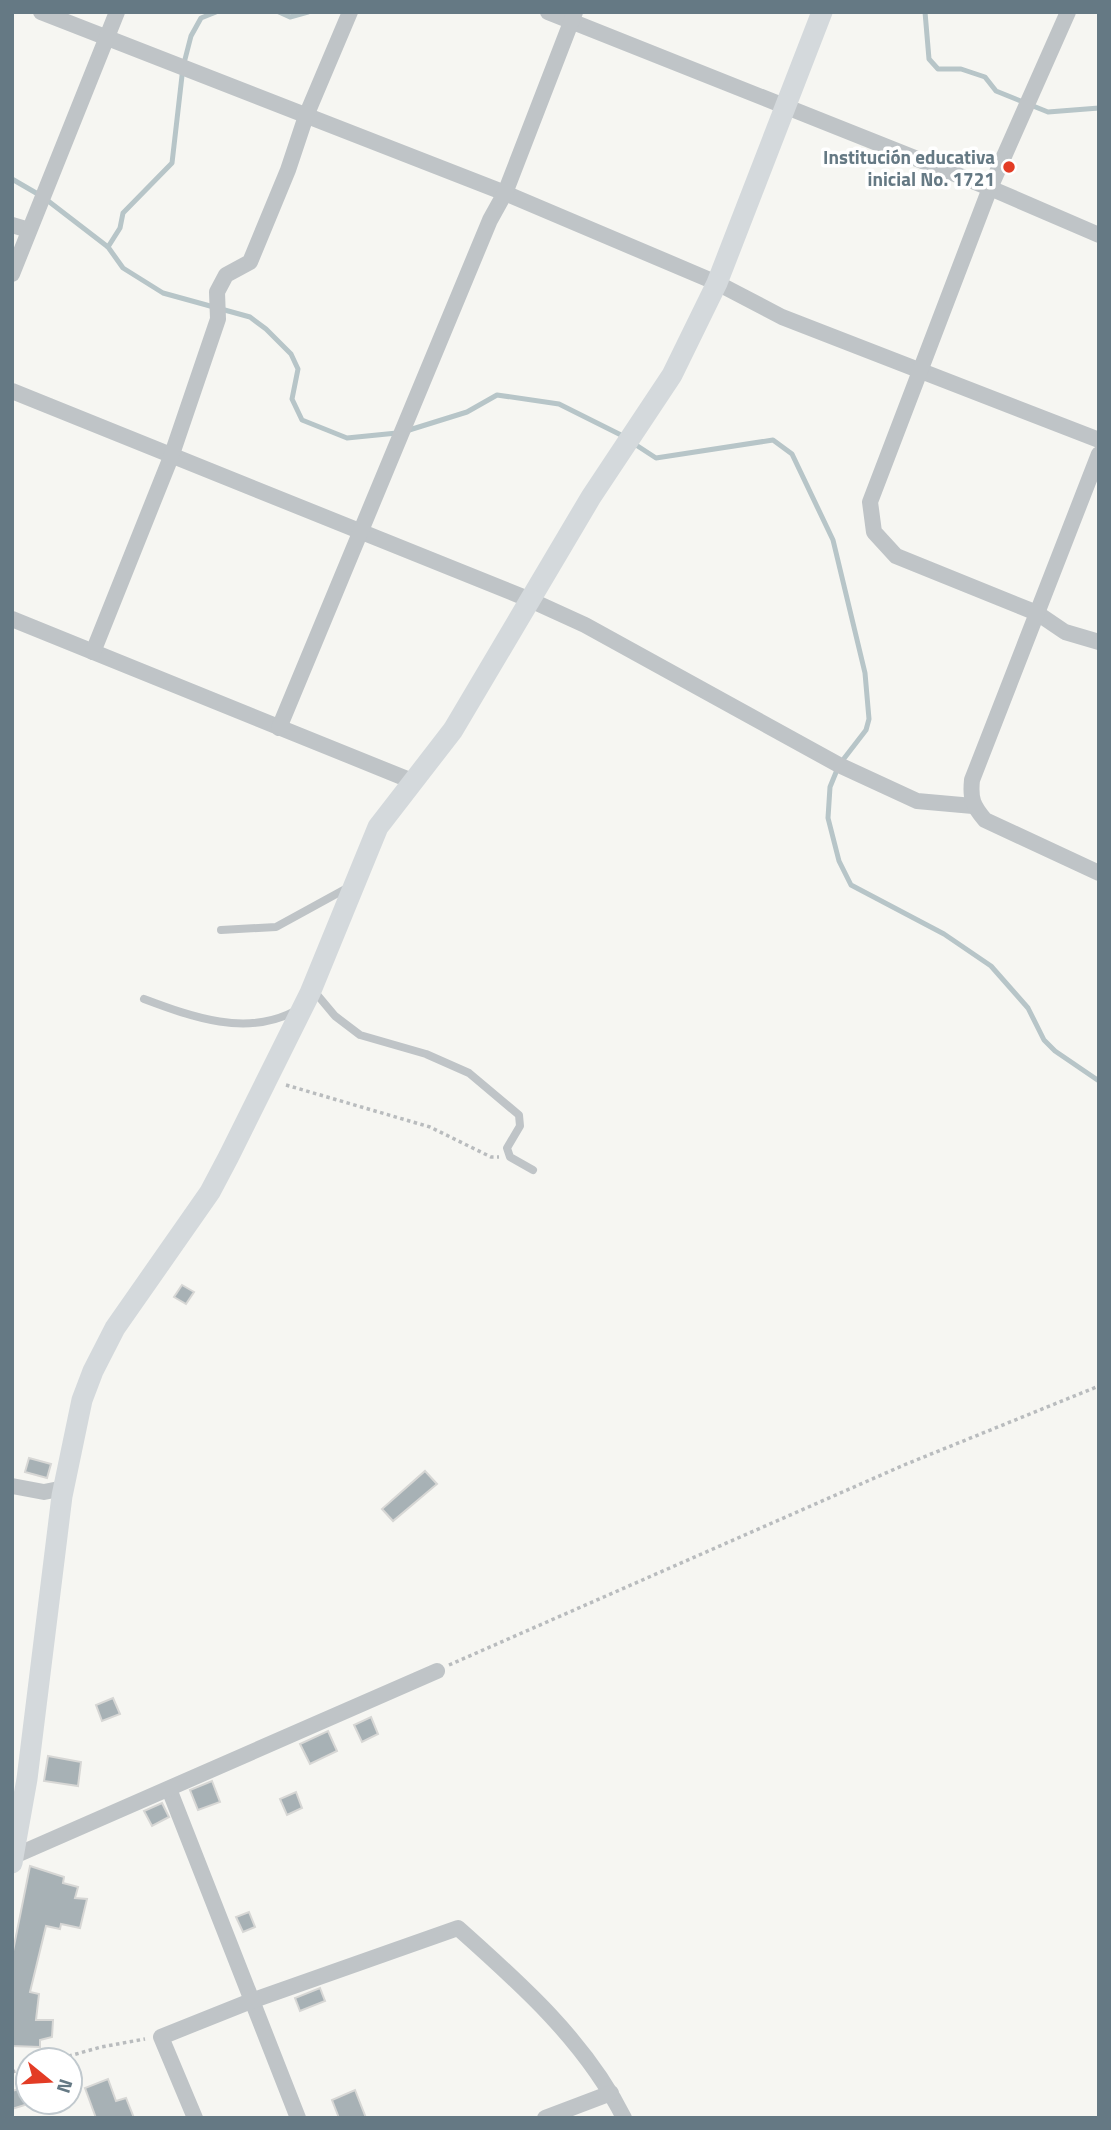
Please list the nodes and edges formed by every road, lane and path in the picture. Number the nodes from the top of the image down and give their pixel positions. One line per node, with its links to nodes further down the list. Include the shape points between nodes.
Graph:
1 (41, 12): 8 (street)
2 (117, 12): 8 (street)
3 (350, 12): 10 (street)
4 (548, 12): 7 (street)
5 (822, 12): 9 (street)
6 (1068, 12): 11 (street)
7 (573, 17): 9 (street); 12 (street)
8 (107, 39): 10 (street); 14 (street)
9 (785, 106): 11 (street); 17 (street)
10 (306, 116): 12 (street); 22 (street, via 250,262 226,275 217,292 218,319)
11 (990, 188): 15 (street); 18 (street)
12 (505, 193): 17 (street); 23 (street)
13 (12, 225): 14 (street)
14 (29, 230): 16 (street)
15 (1099, 235)
16 (12, 274)
17 (717, 283): 18 (street, via 782,317); 24 (street, via 660,396)
18 (921, 370): 20 (street); 25 (street, via 870,502 874,532 896,556)
19 (12, 391): 22 (street)
20 (1099, 440)
21 (1099, 454): 25 (street)
22 (170, 457): 23 (street); 28 (street)
23 (361, 531): 24 (street); 29 (street)
24 (528, 599): 30 (street, via 453,730); 31 (street, via 585,625 850,770 917,801)
25 (1037, 613): 27 (street, via 1065,632); 31 (street, via 972,780)
26 (12, 619): 28 (street)
27 (1099, 642)
28 (93, 652): 29 (street)
29 (279, 728): 30 (street)
30 (412, 781): 33 (street, via 379,827)
31 (973, 806): 32 (street, via 985,820)
32 (1099, 873)
33 (355, 884): 34 (lane, via 276,927); 35 (street)
34 (222, 930)
35 (308, 997): 36 (lane, via 283,1017 257,1023 220,1022); 37 (street); 38 (lane, via 360,1035 469,1073 519,1115 520,1126 507,1148)
36 (144, 999)
37 (267, 1080): 38 (path, via 429,1127 491,1157); 42 (street, via 210,1192 115,1328 93,1371)
38 (510, 1157): 39 (lane)
39 (533, 1170)
40 (1099, 1386): 43 (path, via 904,1465)
41 (12, 1486): 42 (street, via 44,1492)
42 (64, 1488): 45 (street)
43 (438, 1671): 44 (street)
44 (169, 1789): 45 (street); 46 (street)
45 (13, 1858)
46 (251, 2001): 47 (street); 49 (street, via 458,1928 533,1994); 51 (street)
47 (161, 2037): 48 (path); 50 (street)
48 (84, 2052)
49 (611, 2093): 52 (street); 53 (street)
50 (195, 2118)
51 (298, 2118)
52 (545, 2118)
53 (624, 2118)

